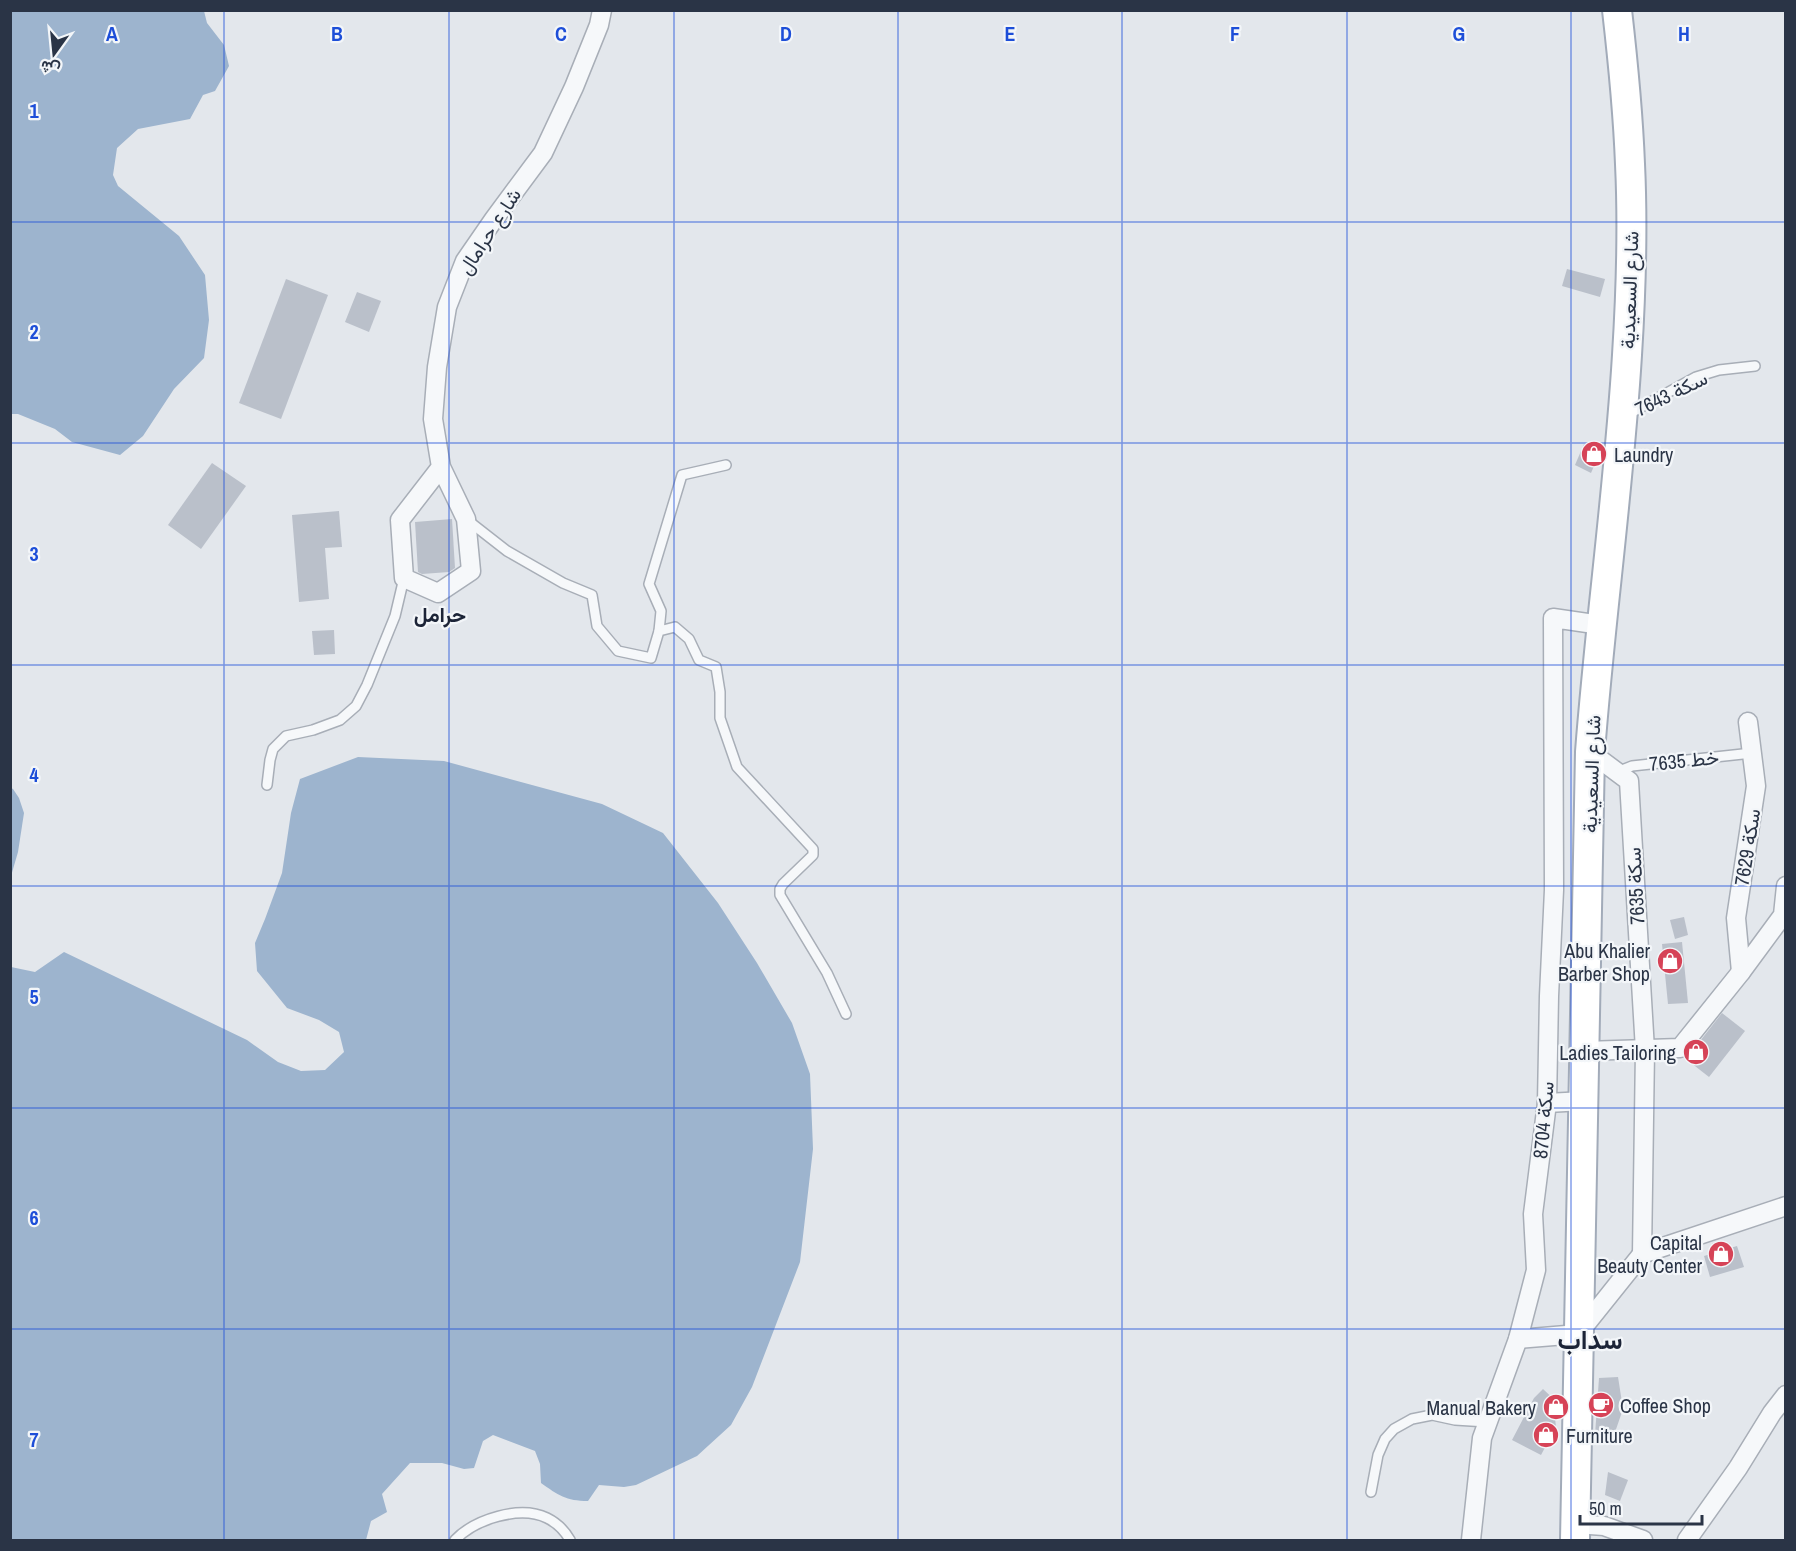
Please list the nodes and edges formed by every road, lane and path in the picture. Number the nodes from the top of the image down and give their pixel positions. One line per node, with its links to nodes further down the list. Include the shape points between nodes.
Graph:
1 (602, 10): 6 (street, شارع حرامال, via 574,87 543,153 465,261 447,306 433,419)
2 (1617, 10): 4 (main road, شارع السعيدية, via 1630,165 1630,268)
3 (1755, 366): 4 (lane, سكة 7643, via 1696,377)
4 (1622, 417): 9 (main road, شارع السعيدية)
5 (726, 465): 10 (lane, via 682,475 649,584 661,610)
6 (441, 467): 7 (street, شارع حرامال); 8 (street, via 400,520)
7 (466, 519): 8 (street, شارع حرامال, via 471,571 438,593); 10 (lane, via 507,551 592,595 597,626 618,651 651,658)
8 (404, 578): 15 (lane, via 395,616 356,706 340,720 286,736 273,749)
9 (1601, 626): 12 (main road, شارع السعيدية); 22 (street, سكة 8704, via 1553,618 1554,891)
10 (659, 631): 18 (lane, via 675,627 689,639 699,660 716,667 720,718 737,767 813,849 813,855 783,884 780,895 827,973)
11 (1748, 722): 13 (street, سكة 7629)
12 (1590, 752): 14 (street); 20 (main road, شارع السعيدية)
13 (1752, 753): 14 (lane, 7635 خط, via 1632,766); 17 (street, سكة 7629, via 1756,786 1737,918)
14 (1619, 773): 19 (street, سكة 7635, via 1629,781)
15 (267, 785)
16 (1785, 886): 17 (street, via 1783,915)
17 (1741, 972): 19 (street, via 1680,1048)
18 (846, 1014)
19 (1645, 1050): 20 (street); 24 (street, سكة 7635)
20 (1584, 1051): 21 (main road, شارع السعيدية)
21 (1584, 1101): 22 (street); 25 (main road, شارع السعيدية)
22 (1547, 1102): 26 (street, سكة 8704, via 1533,1215 1536,1270)
23 (1785, 1206): 24 (street)
24 (1642, 1254): 25 (street)
25 (1578, 1334): 26 (street); 31 (main road, شارع السعيدية)
26 (1518, 1339): 29 (street, سكة 8704)
27 (1785, 1395): 28 (street)
28 (1779, 1417): 36 (street)
29 (1487, 1422): 30 (lane, via 1432,1415 1412,1419 1394,1429 1378,1455); 34 (street, سكة 8704)
30 (1371, 1492)
31 (1576, 1532): 35 (street, via 1605,1526)
32 (455, 1540): 33 (lane, via 478,1523 501,1515 525,1514 545,1517 559,1525)
33 (570, 1540)
34 (1471, 1540)
35 (1643, 1540)
36 (1687, 1540)

